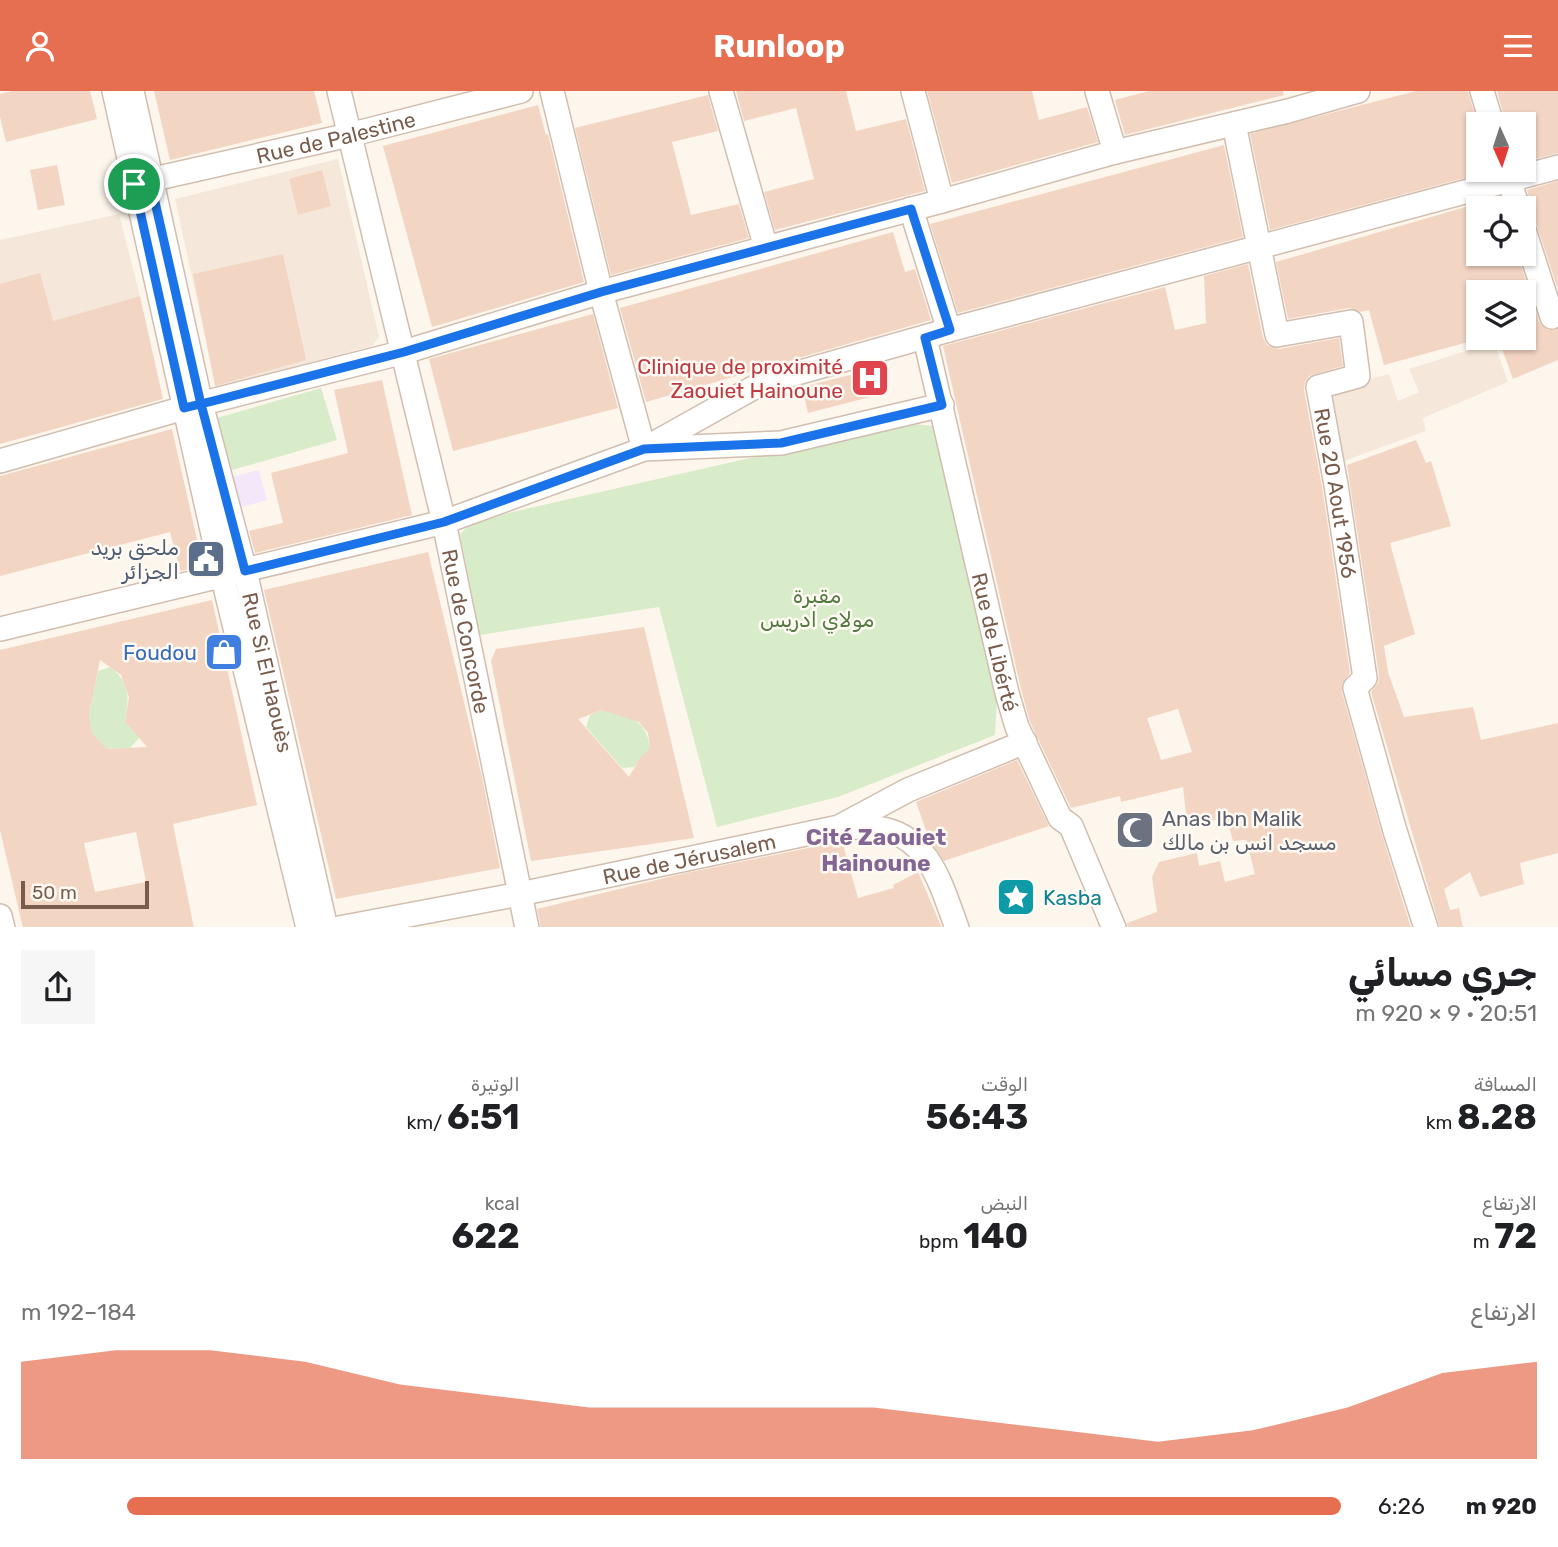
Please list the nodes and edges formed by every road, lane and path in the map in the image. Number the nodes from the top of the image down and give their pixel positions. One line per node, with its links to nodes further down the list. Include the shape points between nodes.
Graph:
1 (114, 91): 18 (street, Rue Si El Haouès)
2 (132, 91): 18 (street, Rue Si El Haouès)
3 (339, 91): 14 (street, Rue de Concorde)
4 (521, 91): 14 (street, Rue de Palestine)
5 (552, 91): 25 (street)
6 (721, 91): 22 (street)
7 (913, 91): 20 (street)
8 (1097, 91): 15 (street)
9 (1358, 91): 11 (street)
10 (1482, 91): 12 (street)
11 (1286, 101): 13 (street)
12 (1488, 112)
13 (1234, 124): 15 (street); 23 (street, Rue 20 Aout 1956)
14 (349, 135): 18 (street, Rue de Palestine); 29 (street, Rue de Concorde)
15 (1115, 152): 20 (street)
16 (1558, 167): 17 (street)
17 (1536, 170)
18 (142, 182): 31 (street, Rue Si El Haouès)
19 (1483, 182): 23 (street)
20 (942, 201): 21 (street)
21 (911, 209): 22 (street); 27 (street)
22 (766, 248): 25 (street)
23 (1259, 248): 27 (street); 48 (street, Rue 20 Aout 1956, via 1277,335 1350,322 1358,376 1318,387 1365,678 1355,688)
24 (1536, 266): 26 (street)
25 (601, 292): 29 (street); 32 (street)
26 (1552, 317)
27 (950, 330): 28 (street)
28 (925, 338): 30 (street, Rue de Libérté); 32 (street, via 762,383)
29 (404, 352): 31 (street); 34 (street, Rue de Concorde)
30 (942, 405): 32 (street, via 781,443); 37 (street, Rue de Libérté, via 1007,693)
31 (193, 406): 33 (street); 35 (street, Rue Si El Haouès)
32 (644, 449): 34 (street)
33 (0, 461)
34 (444, 522): 35 (street); 39 (street, Rue de Concorde)
35 (234, 574): 36 (street); 42 (street, Rue Si El Haouès); 43 (street, Rue Si El Haouès)
36 (0, 629)
37 (1025, 742): 38 (street, Rue de Jérusalem, via 908,790); 47 (street, Rue de Libérté, via 1060,818 1071,826)
38 (839, 827): 39 (street, Rue de Jérusalem); 46 (street, via 877,828 903,835 923,851)
39 (520, 894): 44 (street, Rue de Jérusalem); 45 (street, Rue de Concorde)
40 (0, 916): 41 (street)
41 (3, 927)
42 (308, 927)
43 (326, 927)
44 (339, 927)
45 (527, 927)
46 (957, 927)
47 (1114, 927)
48 (1426, 927)

